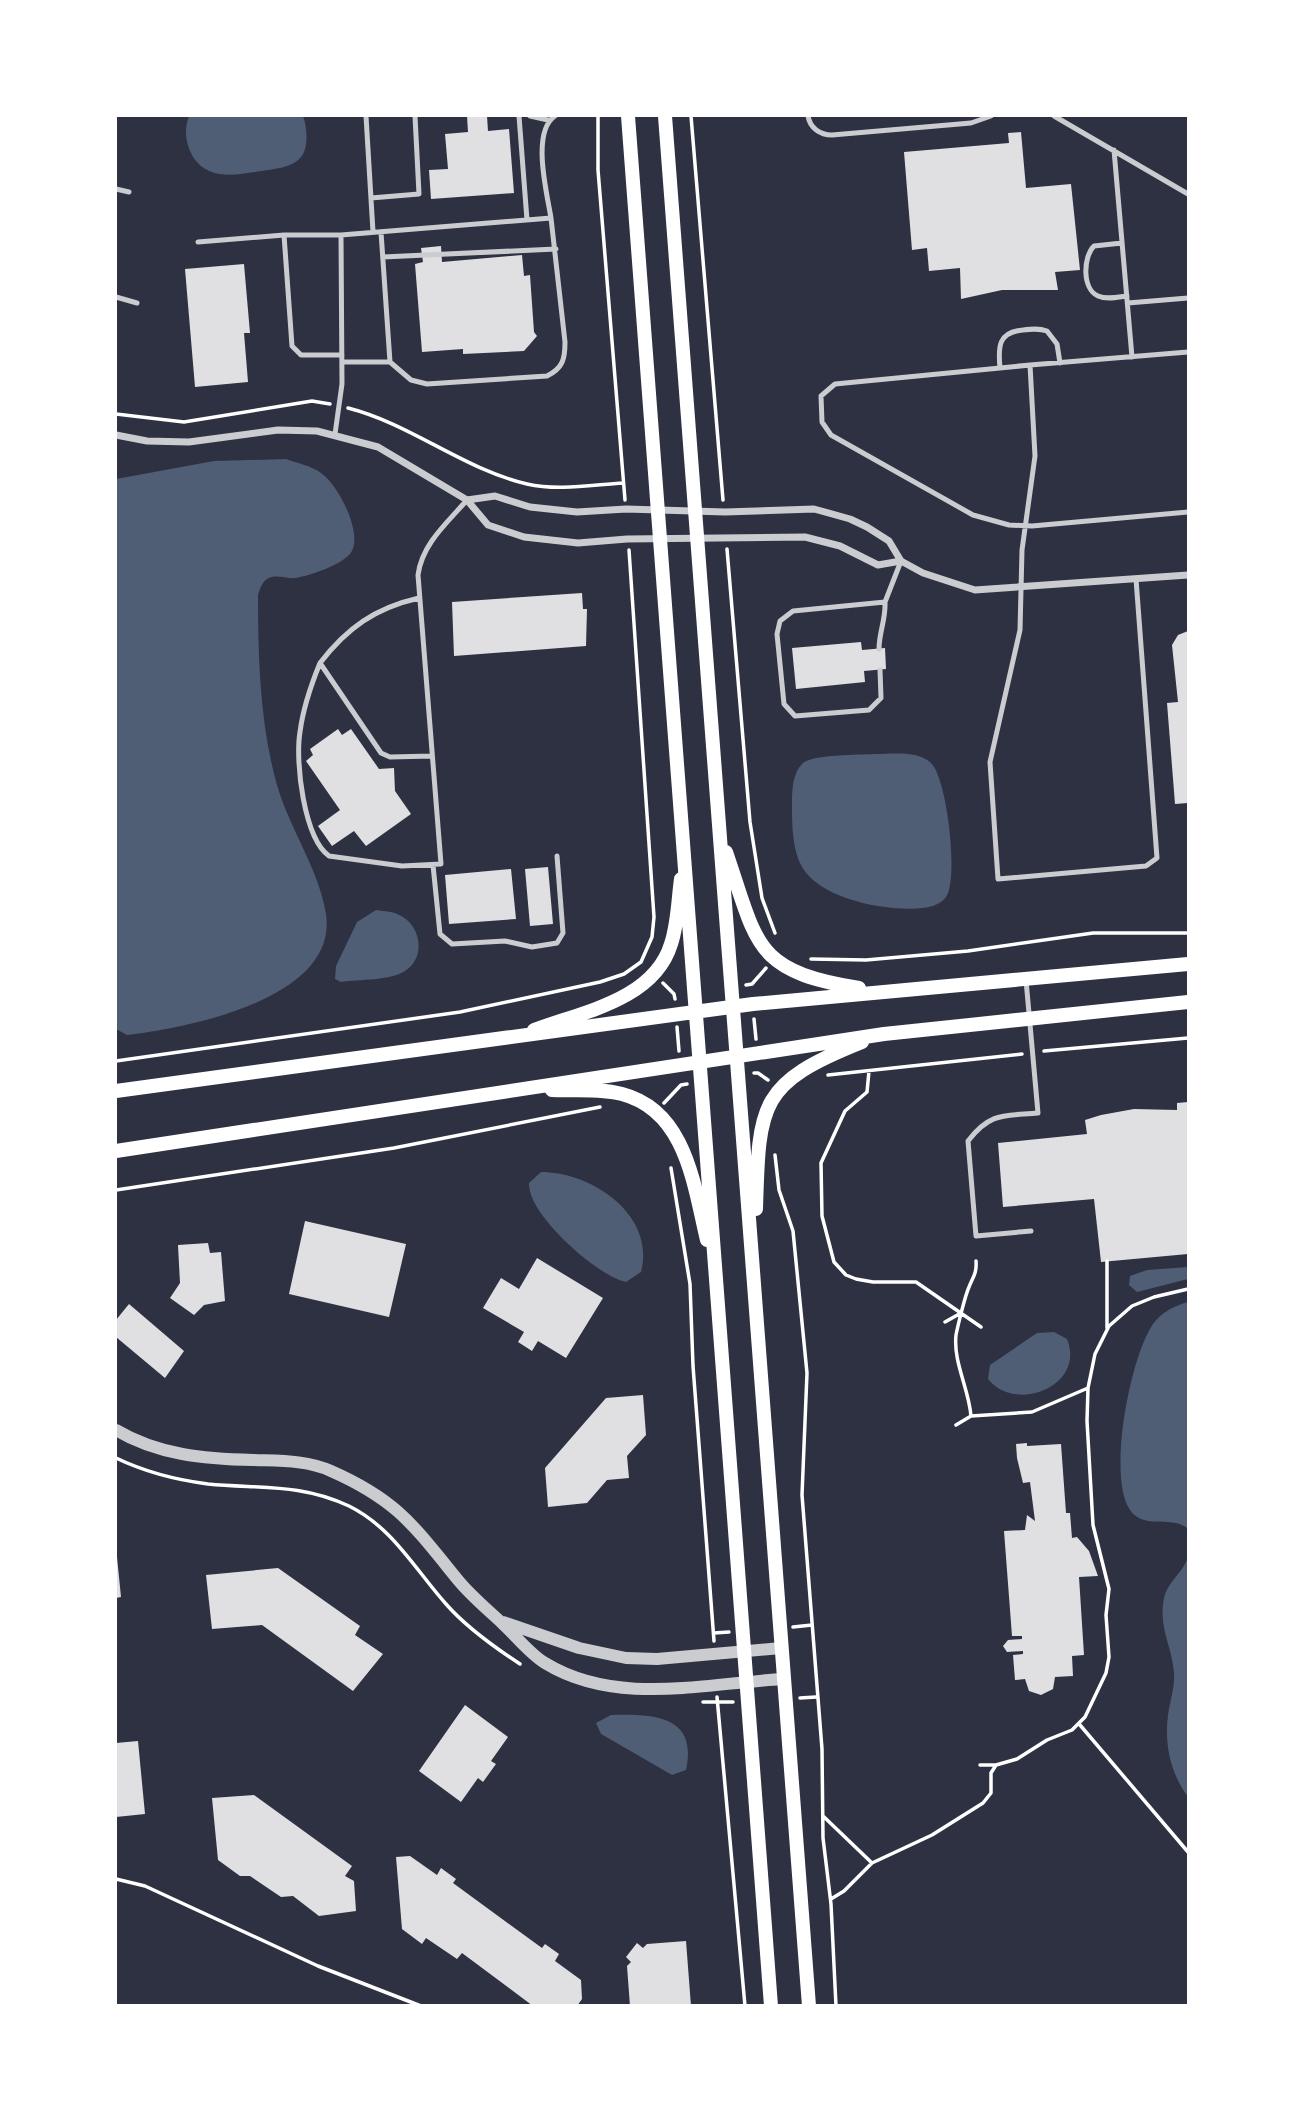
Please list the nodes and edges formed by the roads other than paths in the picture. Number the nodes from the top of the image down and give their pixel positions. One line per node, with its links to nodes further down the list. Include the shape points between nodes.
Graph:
1 (366, 116): 16 (lane)
2 (415, 116): 16 (lane, via 419,194)
3 (519, 116): 18 (lane)
4 (530, 116): 11 (lane)
5 (555, 116): 11 (lane)
6 (628, 116): 42 (main road)
7 (665, 116): 43 (main road)
8 (808, 116): 9 (lane, via 820,133 832,135 971,123)
9 (991, 116)
10 (1054, 116): 12 (lane)
11 (548, 120): 17 (lane, via 542,137)
12 (1114, 150): 15 (lane); 24 (lane)
13 (116, 188): 14 (lane)
14 (129, 192)
15 (1188, 194)
16 (371, 198): 19 (lane)
17 (551, 218): 18 (lane); 25 (lane)
18 (527, 220): 20 (lane)
19 (373, 232): 20 (lane); 22 (lane)
20 (381, 232): 26 (lane)
21 (284, 235): 22 (lane); 23 (lane); 32 (lane, via 292,346 301,355)
22 (341, 235): 32 (lane)
23 (198, 242)
24 (1122, 243): 29 (lane); 29 (lane, via 1094,246 1086,260 1089,288 1103,298)
25 (556, 249): 26 (lane); 35 (lane, via 565,342 559,370 547,376 426,384 411,380)
26 (383, 257): 35 (lane)
27 (116, 297): 30 (lane)
28 (1188, 298): 29 (lane)
29 (1128, 299): 33 (lane)
30 (137, 303)
31 (1188, 352): 33 (lane)
32 (342, 355): 34 (lane)
33 (1132, 357): 36 (lane)
34 (342, 362): 35 (lane); 39 (lane)
35 (390, 362)
36 (1060, 363): 37 (lane); 38 (lane, via 1051,335 1042,329 1025,330 1001,339)
37 (1030, 365): 38 (lane); 45 (lane, via 1035,456)
38 (1000, 368): 45 (lane, via 835,384 821,397 822,422 831,435 973,515)
39 (335, 434): 40 (street, via 278,430 188,442); 41 (street, via 378,447)
40 (116, 435)
41 (467, 500): 42 (street, via 495,496 555,510); 46 (street, via 488,525 524,537 578,543); 52 (lane, via 420,559)
42 (658, 510): 43 (street); 46 (main road)
43 (695, 511): 47 (main road); 48 (street, via 795,507 833,513 889,541)
44 (1188, 512): 45 (lane)
45 (1026, 526): 51 (lane)
46 (661, 539): 47 (street); 59 (main road)
47 (697, 539): 48 (street, via 805,537 840,546 878,565); 58 (main road)
48 (901, 561): 51 (street, via 960,588); 53 (lane)
49 (1188, 575): 50 (street)
50 (1136, 579): 51 (street); 51 (lane, via 1157,858 1146,866 998,879 990,762 1018,640)
51 (1020, 589)
52 (419, 598): 55 (lane, via 393,604 361,622 336,641); 57 (lane)
53 (886, 602): 54 (lane); 56 (lane, via 793,611 780,621 777,634 784,704 795,716 869,710 881,698)
54 (878, 649)
55 (320, 663): 57 (lane, via 381,753); 61 (lane, via 299,733 304,799 320,849 329,856 360,861)
56 (880, 670)
57 (432, 756): 61 (lane, via 441,864)
58 (719, 831): 64 (main road, via 751,925 769,955 807,979); 66 (main road)
59 (684, 845): 67 (main road); 70 (main road, via 675,931 667,956 654,975 624,996)
60 (557, 856): 61 (lane, via 563,933 556,943 532,947 505,941 452,944 440,934)
61 (433, 865)
62 (1188, 964): 63 (main road)
63 (1026, 978): 64 (main road); 68 (lane)
64 (879, 991): 66 (main road)
65 (1188, 1002): 68 (main road)
66 (732, 1007): 67 (main road); 71 (main road)
67 (697, 1012): 70 (main road); 72 (main road)
68 (1030, 1017): 69 (main road); 76 (lane, via 1038,1113 992,1117 981,1123 968,1141 976,1236)
69 (884, 1034): 71 (main road); 77 (main road, via 803,1068 767,1108 758,1139)
70 (509, 1039): 74 (main road)
71 (736, 1055): 72 (main road); 77 (main road)
72 (700, 1061): 73 (main road); 78 (main road)
73 (514, 1089): 75 (main road); 78 (main road, via 620,1093 660,1116 685,1154)
74 (116, 1091)
75 (116, 1151)
76 (1031, 1231)
77 (754, 1284): 81 (main road)
78 (717, 1286): 82 (main road)
79 (116, 1430): 80 (street, via 172,1453 328,1469 362,1486 416,1527 474,1598)
80 (499, 1620): 82 (street, via 626,1658); 84 (street, via 544,1663 598,1684 660,1690)
81 (781, 1648): 82 (street); 83 (main road)
82 (744, 1650): 84 (main road)
83 (784, 1679): 84 (street); 86 (main road)
84 (747, 1681): 85 (main road)
85 (771, 2006)
86 (809, 2006)

